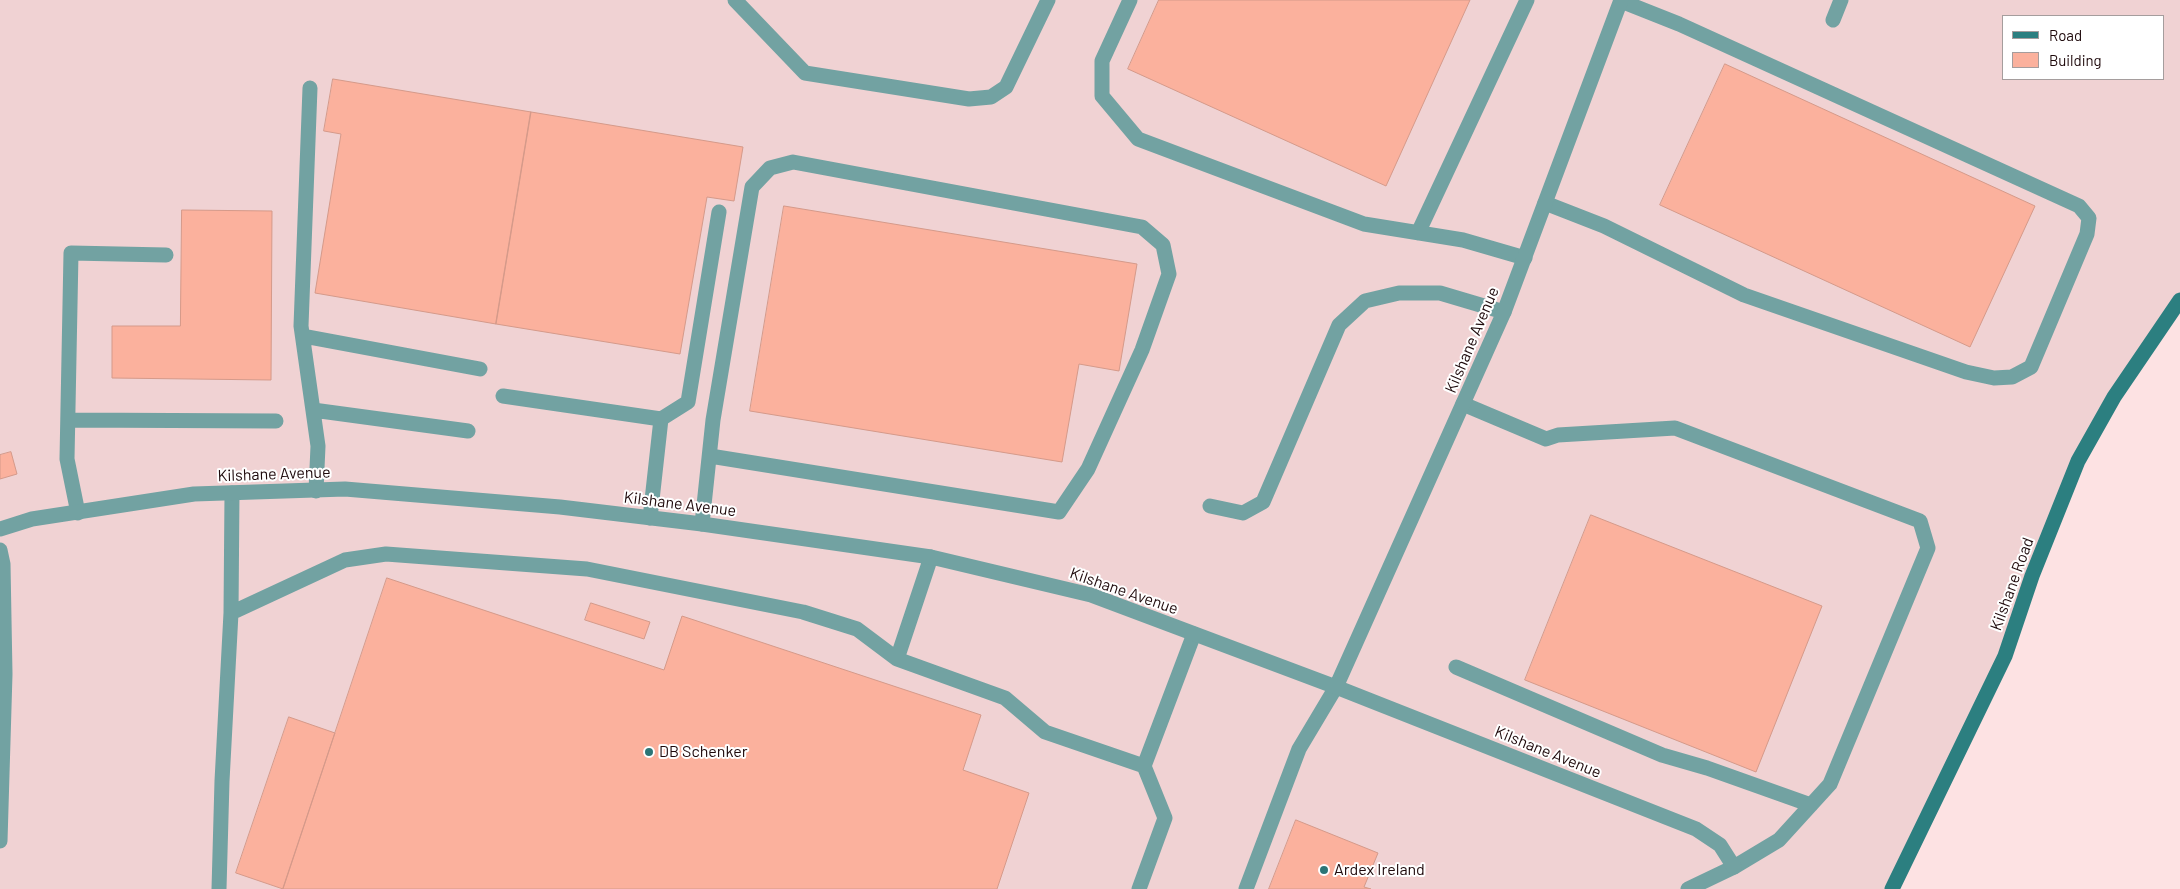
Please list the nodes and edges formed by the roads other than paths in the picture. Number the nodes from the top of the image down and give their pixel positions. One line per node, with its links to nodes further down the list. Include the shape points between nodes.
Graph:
1 (735, 0): 2 (street, via 806,73 969,99 991,97 1006,87)
2 (1048, 0)
3 (1130, 0): 11 (street, via 1102,61 1102,96 1138,139 1364,224)
4 (1527, 0): 11 (street)
5 (1840, 0): 7 (street)
6 (1621, 1): 9 (street, Kilshane Avenue); 9 (street, via 1679,24 2079,206 2089,218 2087,234 2031,367 2012,377 1994,378 1966,372 1744,294 1604,226)
7 (1833, 20)
8 (310, 88): 16 (street)
9 (1545, 203): 13 (street, Kilshane Avenue)
10 (718, 212): 22 (street, via 688,402)
11 (1418, 233): 13 (street, via 1463,240)
12 (166, 255): 21 (street, via 71,253)
13 (1525, 258): 15 (street, Kilshane Avenue)
14 (2180, 300): 48 (street, Kilshane Road, via 2114,397 2078,461 2032,576 2005,656)
15 (1504, 312): 19 (street, Kilshane Avenue); 28 (street, via 1440,293 1399,293 1366,301 1339,325 1263,502 1243,513)
16 (302, 336): 17 (street); 20 (street)
17 (480, 369)
18 (503, 396): 22 (street)
19 (1463, 404): 39 (street, Kilshane Avenue); 41 (street, via 1546,439 1558,435 1675,428 1920,521 1928,548 1830,784)
20 (313, 410): 24 (street); 26 (street, via 318,446)
21 (68, 420): 23 (street); 29 (street, via 67,460)
22 (661, 420): 30 (street)
23 (276, 421)
24 (468, 431)
25 (710, 456): 25 (street, via 713,420 752,187 770,168 792,162 1142,227 1163,245 1169,274 1142,350 1088,469 1059,512); 31 (street)
26 (316, 491): 27 (street, Kilshane Avenue); 30 (street, Kilshane Avenue, via 345,490 560,507)
27 (232, 493): 29 (street, Kilshane Avenue, via 194,494); 35 (street)
28 (1210, 506)
29 (78, 513): 32 (street, Kilshane Avenue)
30 (650, 518): 31 (street, Kilshane Avenue)
31 (702, 524): 34 (street, Kilshane Avenue)
32 (0, 529)
33 (0, 550): 42 (street, via 5,674)
34 (931, 557): 36 (street, Kilshane Avenue, via 1091,595); 37 (street)
35 (231, 613): 37 (street, via 345,560 386,554 587,569 803,612 857,629); 44 (street)
36 (1194, 634): 39 (street, Kilshane Avenue); 40 (street)
37 (897, 659): 40 (street, via 1004,698 1045,732)
38 (1456, 667): 41 (street, via 1662,756 1707,768)
39 (1336, 687): 43 (street, Kilshane Avenue, via 1696,829 1720,845); 46 (street, via 1299,749)
40 (1144, 766): 45 (street, via 1165,818)
41 (1811, 805): 43 (street, via 1779,840)
42 (0, 841)
43 (1734, 866): 47 (street)
44 (219, 889)
45 (1139, 889)
46 (1246, 889)
47 (1688, 889)
48 (1892, 889)

